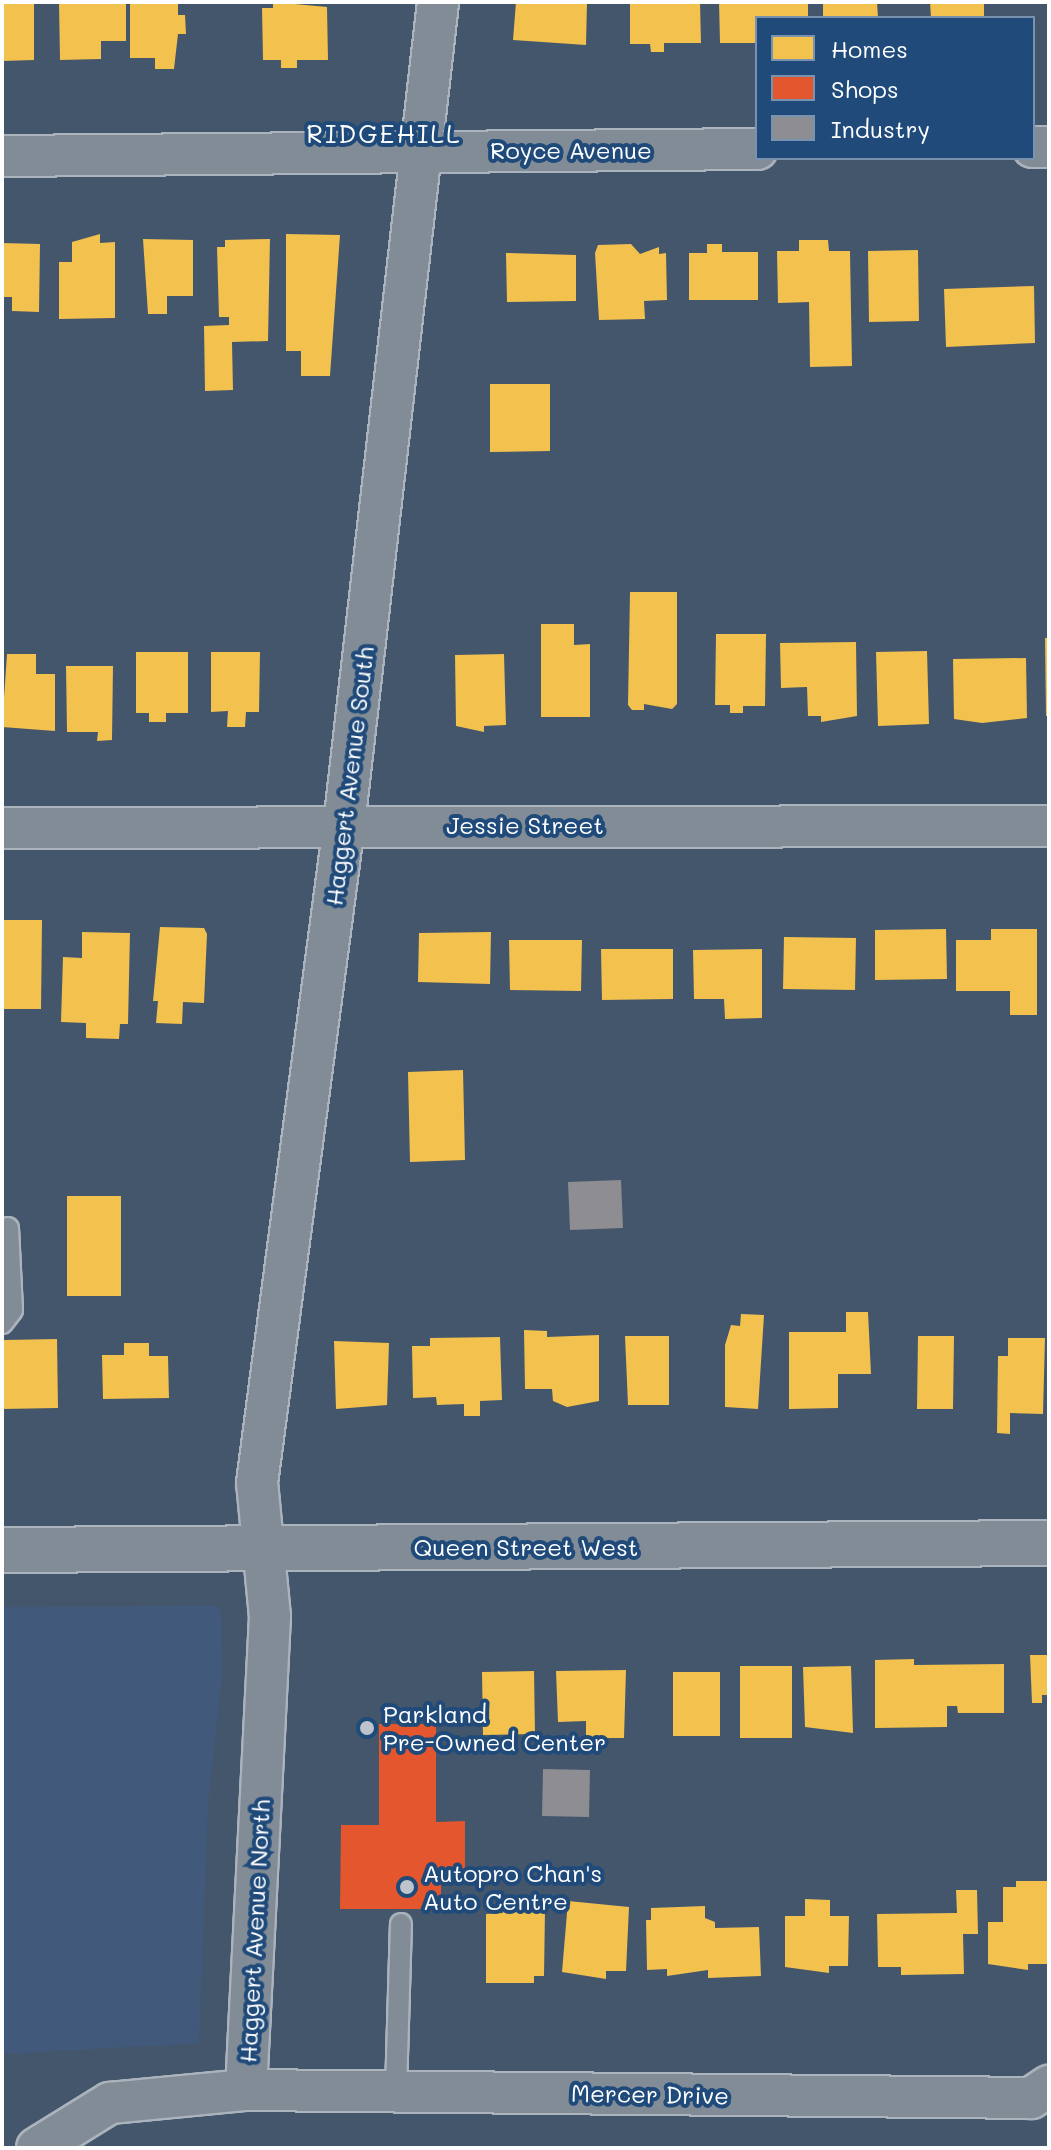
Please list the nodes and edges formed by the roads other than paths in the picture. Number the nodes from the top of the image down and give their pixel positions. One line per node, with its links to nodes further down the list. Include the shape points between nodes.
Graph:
1 (438, 2): 3 (street, Haggert Avenue South)
2 (755, 149): 3 (street, Royce Avenue)
3 (420, 151): 4 (street, Royce Avenue); 5 (street, Haggert Avenue South)
4 (2, 156)
5 (344, 825): 6 (street, Jessie Street); 7 (street, Jessie Street); 12 (street, Haggert Avenue South, via 257,1483)
6 (1049, 826)
7 (2, 828)
8 (8, 1228): 9 (lane, via 12,1310)
9 (2, 1323)
10 (1049, 1543): 12 (main road, Queen Street West)
11 (2, 1550): 12 (main road, Queen Street West)
12 (264, 1550): 15 (street, Haggert Avenue North, via 270,1617)
13 (401, 1924): 16 (lane)
14 (1049, 2086): 16 (street, Mercer Drive, via 1031,2098)
15 (246, 2090): 16 (street, Mercer Drive); 17 (street, Haggert Avenue North, via 110,2103)
16 (396, 2091)
17 (37, 2148)

